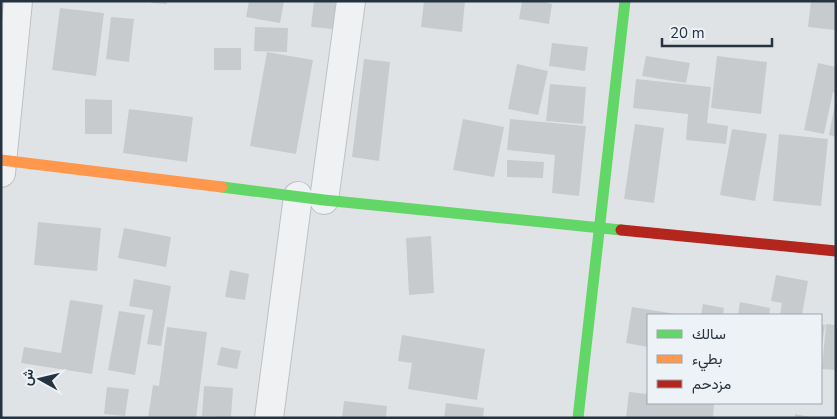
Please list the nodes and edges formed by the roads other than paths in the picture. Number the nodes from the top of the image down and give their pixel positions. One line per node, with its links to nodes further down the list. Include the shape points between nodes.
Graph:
1 (18, 1): 4 (street)
2 (351, 1): 5 (street)
3 (624, 1): 6 (main road)
4 (2, 165): 5 (main road)
5 (311, 198): 6 (main road); 8 (street)
6 (599, 228): 7 (main road); 9 (main road)
7 (836, 251)
8 (269, 418)
9 (578, 418)

